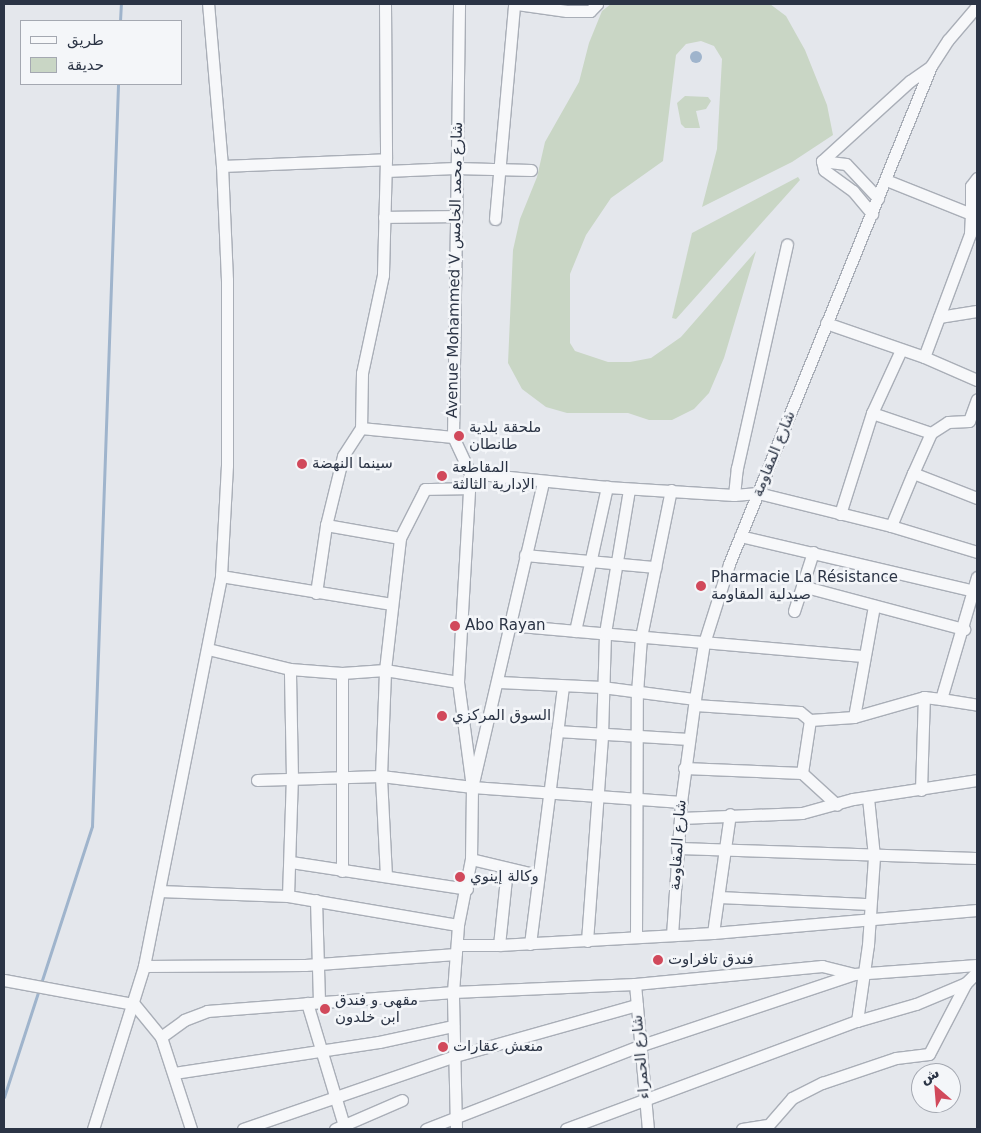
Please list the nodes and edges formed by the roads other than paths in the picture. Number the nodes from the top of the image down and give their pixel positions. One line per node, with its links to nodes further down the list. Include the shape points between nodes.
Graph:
1 (208, 4): 13 (street)
2 (385, 4): 11 (street)
3 (459, 4): 14 (street, Avenue Mohammed V شارع محمد الخامس)
4 (515, 4): 8 (street); 15 (street)
5 (597, 4): 8 (street, via 590,11)
6 (966, 4): 9 (street)
7 (977, 6): 9 (street, شارع المقاومة)
8 (567, 8)
9 (961, 23): 10 (street, شارع المقاومة)
10 (930, 66): 12 (street, via 910,80); 19 (street, شارع المقاومة)
11 (386, 159): 13 (street); 17 (street)
12 (822, 161): 20 (street, via 846,164); 21 (street, via 824,170 841,180)
13 (222, 166): 60 (street, via 227,280 227,465)
14 (455, 168): 15 (street); 17 (street); 23 (street, Avenue Mohammed V شارع محمد الخامس)
15 (501, 168): 16 (street); 25 (street)
16 (531, 170)
17 (386, 171): 24 (street)
18 (977, 178): 22 (street, via 971,186)
19 (886, 180): 20 (street, شارع المقاومة); 22 (street)
20 (878, 198): 21 (street, شارع المقاومة)
21 (872, 214): 30 (street, شارع المقاومة)
22 (971, 214): 26 (street)
23 (455, 216): 24 (street); 38 (street, Avenue Mohammed V شارع محمد الخامس)
24 (384, 217): 36 (street, via 383,275 360,390)
25 (495, 219)
26 (974, 234): 29 (street)
27 (787, 245): 47 (street, via 737,468)
28 (977, 311): 29 (street)
29 (939, 317): 32 (street)
30 (826, 323): 31 (street); 46 (street, شارع المقاومة)
31 (901, 350): 32 (street); 35 (street)
32 (924, 357): 33 (street)
33 (977, 380)
34 (977, 399): 37 (street, via 969,421 948,422)
35 (872, 413): 37 (street); 49 (street)
36 (361, 428): 38 (street); 50 (street, via 343,456)
37 (931, 433): 40 (street)
38 (453, 437): 39 (street, Avenue Mohammed V شارع محمد الخامس)
39 (470, 473): 41 (street); 43 (street, Avenue Mohammed V شارع محمد الخامس)
40 (914, 473): 48 (street); 51 (street)
41 (543, 483): 42 (street); 56 (street)
42 (607, 487): 44 (street); 57 (street)
43 (469, 488): 53 (street, via 425,489); 79 (street, Avenue Mohammed V شارع محمد الخامس)
44 (629, 489): 45 (street); 58 (street)
45 (671, 490): 47 (street); 59 (street)
46 (758, 493): 47 (street); 49 (street); 52 (street, شارع المقاومة)
47 (734, 495)
48 (977, 498)
49 (840, 514): 51 (street)
50 (326, 526): 53 (street); 64 (street)
51 (891, 526): 55 (street)
52 (740, 536): 54 (street); 73 (street, شارع المقاومة)
53 (400, 538): 65 (street)
54 (813, 552): 62 (street); 63 (street)
55 (977, 552)
56 (525, 555): 57 (street); 68 (street)
57 (590, 561): 58 (street); 70 (street)
58 (616, 564): 59 (street); 71 (street)
59 (655, 567): 72 (street)
60 (221, 576): 64 (street); 74 (street)
61 (977, 577): 63 (street)
62 (802, 586): 66 (street); 67 (street)
63 (971, 590): 69 (street)
64 (316, 594): 65 (street)
65 (392, 604): 77 (street)
66 (874, 606): 69 (street); 75 (street)
67 (794, 611)
68 (508, 624): 70 (street); 80 (street)
69 (964, 629): 85 (street)
70 (575, 631): 71 (street)
71 (605, 633): 72 (street); 82 (street)
72 (641, 637): 73 (street); 83 (street)
73 (704, 643): 75 (street); 86 (street, شارع المقاومة)
74 (208, 648): 76 (street); 122 (street)
75 (863, 656): 88 (street)
76 (290, 669): 78 (street); 98 (street)
77 (385, 670): 78 (street); 79 (street); 96 (street)
78 (342, 673): 97 (street)
79 (458, 682): 101 (street, Avenue Mohammed V شارع محمد الخامس)
80 (499, 682): 81 (street); 101 (street)
81 (563, 686): 82 (street); 90 (street)
82 (602, 687): 83 (street); 91 (street)
83 (637, 693): 86 (street); 92 (street)
84 (924, 697): 85 (street); 88 (street); 102 (street)
85 (941, 699): 87 (street)
86 (695, 702): 89 (street, via 800,712); 93 (street, شارع المقاومة)
87 (977, 705)
88 (854, 717): 89 (street)
89 (810, 720): 95 (street)
90 (557, 732): 91 (street); 103 (street)
91 (602, 735): 92 (street); 104 (street)
92 (637, 736): 93 (street); 105 (street)
93 (689, 739): 94 (street, شارع المقاومة)
94 (684, 768): 95 (street); 107 (street, شارع المقاومة)
95 (802, 774): 108 (street)
96 (381, 776): 97 (street); 101 (street); 120 (street)
97 (342, 777): 98 (street); 118 (street)
98 (292, 778): 99 (street); 116 (street)
99 (257, 780)
100 (977, 780): 102 (street)
101 (472, 787): 103 (street); 115 (street, Avenue Mohammed V شارع محمد الخامس)
102 (921, 790): 106 (street)
103 (551, 794): 104 (street); 119 (street)
104 (597, 796): 105 (street); 133 (street)
105 (638, 798): 107 (street); 132 (street)
106 (868, 798): 108 (street); 113 (street)
107 (680, 802): 110 (street, شارع المقاومة)
108 (837, 805): 109 (street, via 802,813)
109 (730, 814): 110 (street); 112 (street)
110 (681, 818): 111 (street, شارع المقاومة)
111 (678, 848): 112 (street); 131 (street, شارع المقاومة)
112 (726, 851): 113 (street); 124 (street)
113 (874, 856): 114 (street); 126 (street)
114 (977, 858)
115 (471, 859): 117 (street); 121 (street, Avenue Mohammed V شارع محمد الخامس)
116 (291, 862): 118 (street); 123 (street)
117 (507, 869): 119 (street); 135 (street)
118 (342, 871): 120 (street)
119 (538, 875): 134 (street)
120 (386, 876): 121 (street)
121 (467, 888): 129 (street, Avenue Mohammed V شارع محمد الخامس)
122 (159, 890): 123 (street); 139 (street)
123 (288, 896): 125 (street)
124 (719, 897): 126 (street); 130 (street)
125 (316, 900): 129 (street); 137 (street)
126 (870, 904): 128 (street)
127 (977, 910): 128 (street)
128 (868, 922): 130 (street); 141 (street)
129 (458, 926): 136 (street, Avenue Mohammed V شارع محمد الخامس)
130 (712, 933): 131 (street)
131 (672, 935): 132 (street)
132 (636, 937): 133 (street)
133 (586, 941): 134 (street)
134 (530, 944): 135 (street)
135 (499, 945): 136 (street)
136 (457, 949): 137 (street); 145 (street, Avenue Mohammed V شارع محمد الخامس)
137 (318, 963): 139 (street); 146 (street)
138 (977, 965): 141 (street)
139 (144, 966): 148 (street)
140 (977, 972): 143 (street)
141 (859, 974): 144 (street, via 822,966); 150 (street); 153 (street)
142 (4, 980): 148 (street)
143 (966, 983): 150 (street, via 916,1004); 161 (street, via 929,1054 896,1058 822,1083 792,1098)
144 (635, 984): 145 (street); 149 (street, شارع الحمراء)
145 (453, 992): 146 (street); 151 (street, Avenue Mohammed V شارع محمد الخامس)
146 (319, 1002): 147 (street)
147 (307, 1003): 152 (street, via 207,1011 184,1020); 154 (street)
148 (134, 1004): 152 (street); 163 (street)
149 (637, 1005): 153 (street, شارع الحمراء); 155 (street)
150 (857, 1021): 159 (street)
151 (453, 1026): 154 (street, via 379,1042); 155 (street, Avenue Mohammed V شارع محمد الخامس)
152 (161, 1037): 156 (street)
153 (640, 1046): 159 (street, شارع الحمراء); 160 (street)
154 (321, 1050): 156 (street); 157 (street)
155 (455, 1056): 157 (street); 160 (street, Avenue Mohammed V شارع محمد الخامس)
156 (174, 1073): 164 (street)
157 (335, 1099): 162 (street); 165 (street)
158 (402, 1100): 162 (street)
159 (644, 1100): 168 (street); 169 (street, شارع الحمراء)
160 (455, 1117): 166 (street); 167 (street, Avenue Mohammed V شارع محمد الخامس)
161 (765, 1127): 170 (street)
162 (342, 1128)
163 (93, 1129)
164 (191, 1129)
165 (242, 1129)
166 (426, 1129)
167 (456, 1129)
168 (566, 1129)
169 (648, 1129)
170 (742, 1129)

